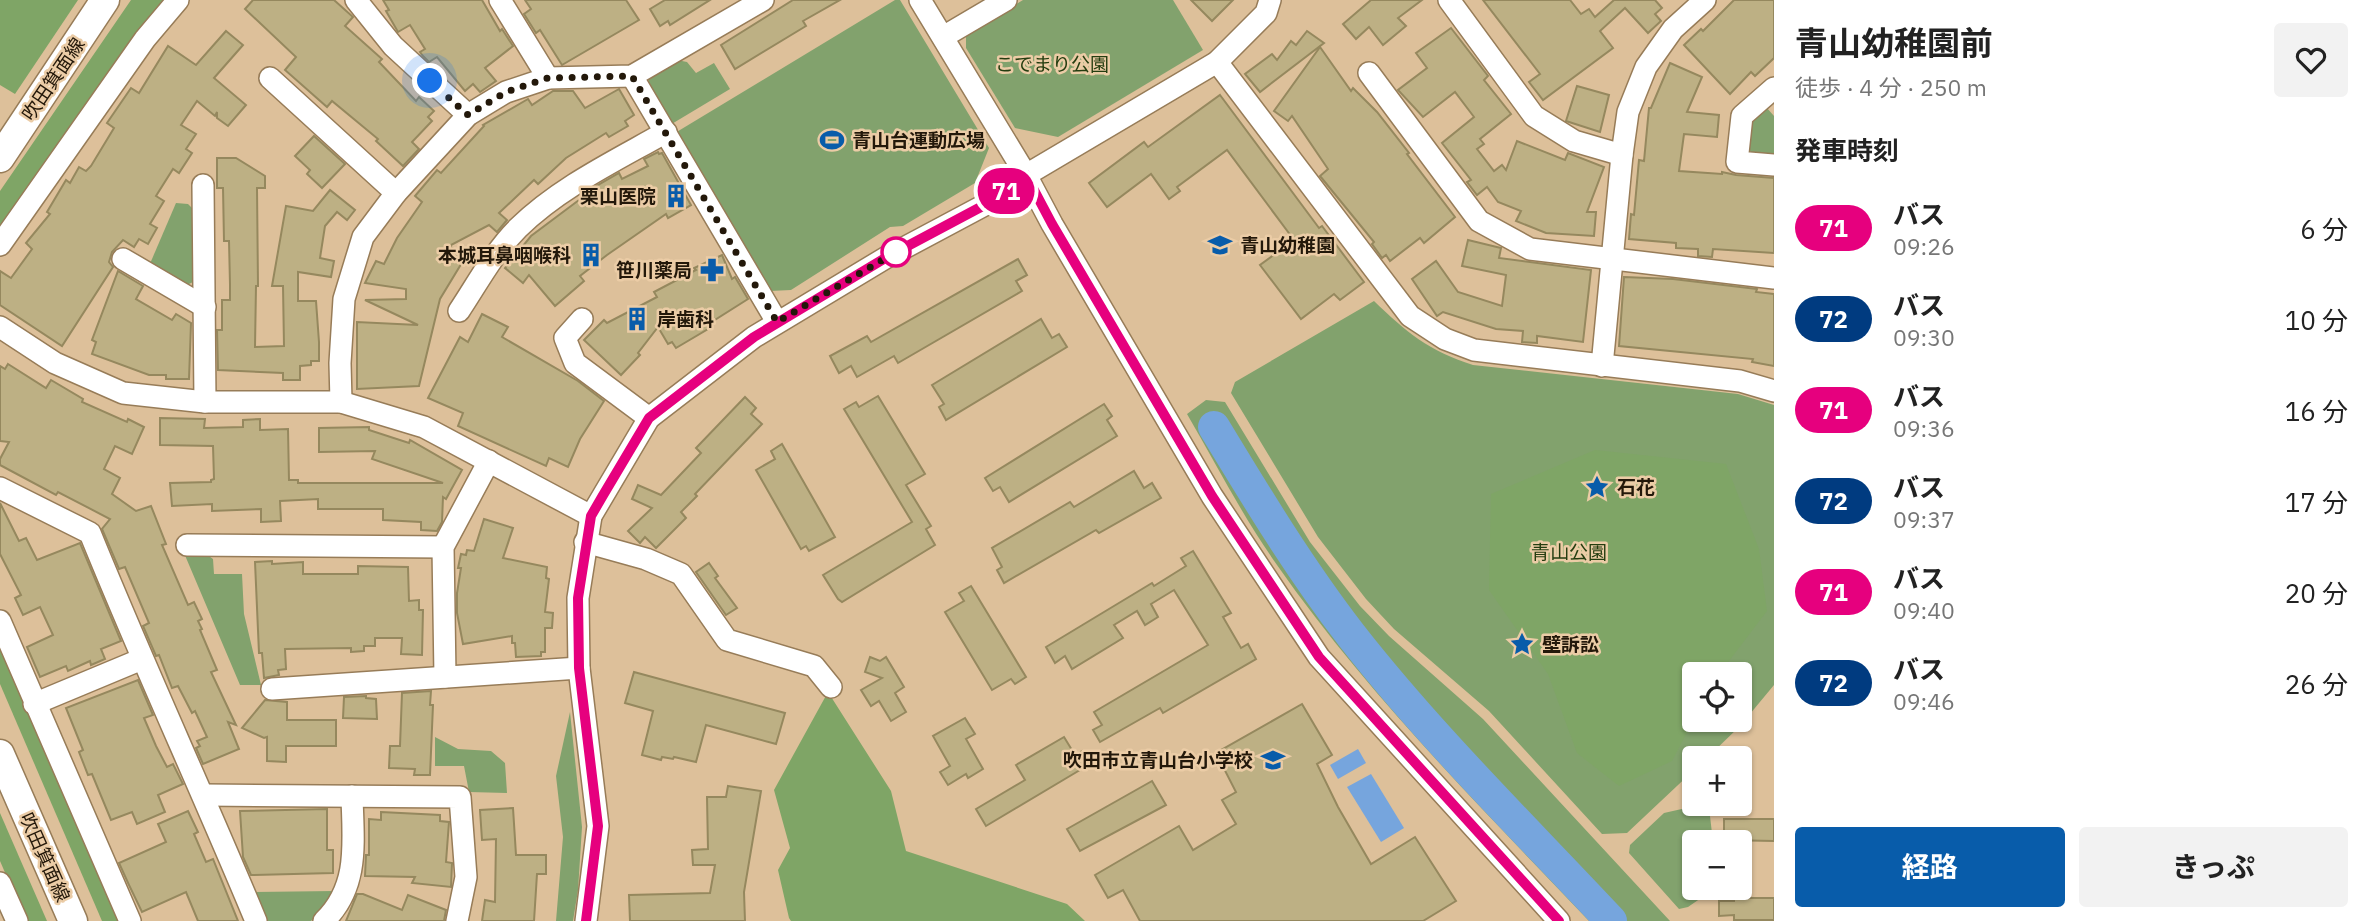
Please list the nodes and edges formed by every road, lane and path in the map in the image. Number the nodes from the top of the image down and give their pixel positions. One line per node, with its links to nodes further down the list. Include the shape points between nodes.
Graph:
1 (105, 0): 21 (main road, 吹田箕面線)
2 (178, 0): 26 (street, via 145,39)
3 (356, 0): 18 (street, via 393,46)
4 (500, 0): 16 (street)
5 (763, 0): 14 (street)
6 (919, 0): 11 (street)
7 (1006, 0): 11 (street)
8 (1269, 0): 12 (street, via 1266,13)
9 (1449, 0): 20 (street, via 1534,116 1574,141)
10 (1705, 0): 20 (street, via 1673,29 1646,67 1628,112)
11 (943, 37): 23 (street)
12 (1217, 62): 23 (street); 35 (street, via 1410,316 1445,339 1474,350)
13 (1369, 72): 28 (street, via 1479,221 1530,249)
14 (632, 76): 16 (street); 19 (street)
15 (270, 78): 25 (street)
16 (548, 78): 18 (street, via 506,92)
17 (1774, 88): 22 (street, via 1742,116 1737,162)
18 (468, 115): 25 (street)
19 (666, 132): 31 (street, via 557,194 516,229); 33 (street)
20 (1622, 155): 28 (street)
21 (0, 159)
22 (1774, 165)
23 (1026, 175): 33 (street, via 994,200); 64 (street, via 1212,496 1319,657)
24 (203, 185): 30 (street)
25 (396, 193): 38 (street, via 363,237 344,299)
26 (0, 245)
27 (123, 259): 30 (street)
28 (1611, 260): 29 (street); 35 (street)
29 (1774, 278)
30 (205, 307): 37 (street)
31 (459, 311)
32 (582, 319): 39 (street, via 565,338 575,363)
33 (777, 322): 39 (street)
34 (0, 327): 37 (street, via 55,363 124,393)
35 (1602, 366): 36 (street, via 1740,381)
36 (1774, 391)
37 (205, 401): 38 (street)
38 (341, 402): 40 (street, via 424,427)
39 (649, 418): 42 (street)
40 (489, 461): 42 (street); 45 (street)
41 (0, 488): 47 (street, via 90,533)
42 (591, 516): 43 (street)
43 (585, 542): 48 (street, via 578,598); 50 (street, via 681,574 727,640 814,666)
44 (187, 545): 45 (street)
45 (443, 547): 49 (street)
46 (0, 621): 52 (street)
47 (142, 659): 52 (street); 54 (street)
48 (579, 668): 49 (street); 63 (street, via 598,826)
49 (445, 677): 51 (street)
50 (831, 687)
51 (272, 689)
52 (34, 704): 59 (street)
53 (0, 754): 58 (main road, 吹田箕面線)
54 (204, 795): 55 (street); 60 (street)
55 (352, 796): 61 (street, via 354,863 345,891); 62 (street, via 460,797 466,877)
56 (0, 883): 57 (street)
57 (17, 921)
58 (74, 921)
59 (130, 921)
60 (256, 921)
61 (324, 921)
62 (457, 921)
63 (586, 921)
64 (1559, 921)

